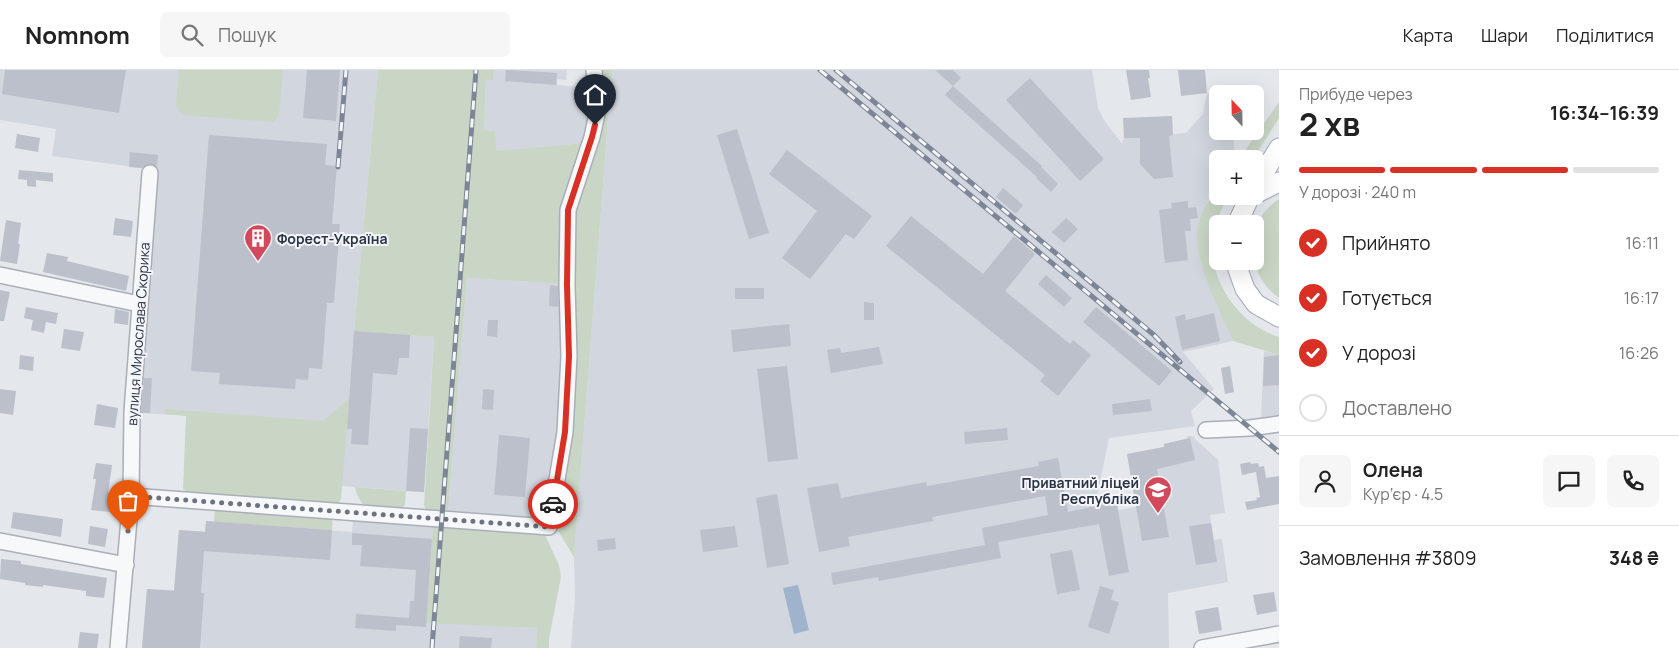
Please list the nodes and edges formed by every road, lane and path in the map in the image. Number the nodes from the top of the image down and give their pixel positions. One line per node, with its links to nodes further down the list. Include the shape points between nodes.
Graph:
1 (594, 70): 13 (street, via 597,114 568,210 569,356 565,432 549,527)
2 (1279, 148): 4 (main road)
3 (150, 173): 9 (street, вулиця Мирослава Скорика)
4 (1264, 174)
5 (1279, 182): 6 (main road)
6 (1264, 189)
7 (1239, 270): 10 (main road, via 1256,304)
8 (0, 275): 9 (street)
9 (139, 304): 13 (street, вулиця Мирослава Скорика, via 130,442)
10 (1279, 317)
11 (1279, 424): 12 (street)
12 (1206, 430)
13 (131, 496): 15 (street, вулиця Мирослава Скорика)
14 (0, 542): 15 (street)
15 (126, 565): 17 (street, вулиця Мирослава Скорика)
16 (1279, 634): 18 (street)
17 (118, 648)
18 (1202, 648)

